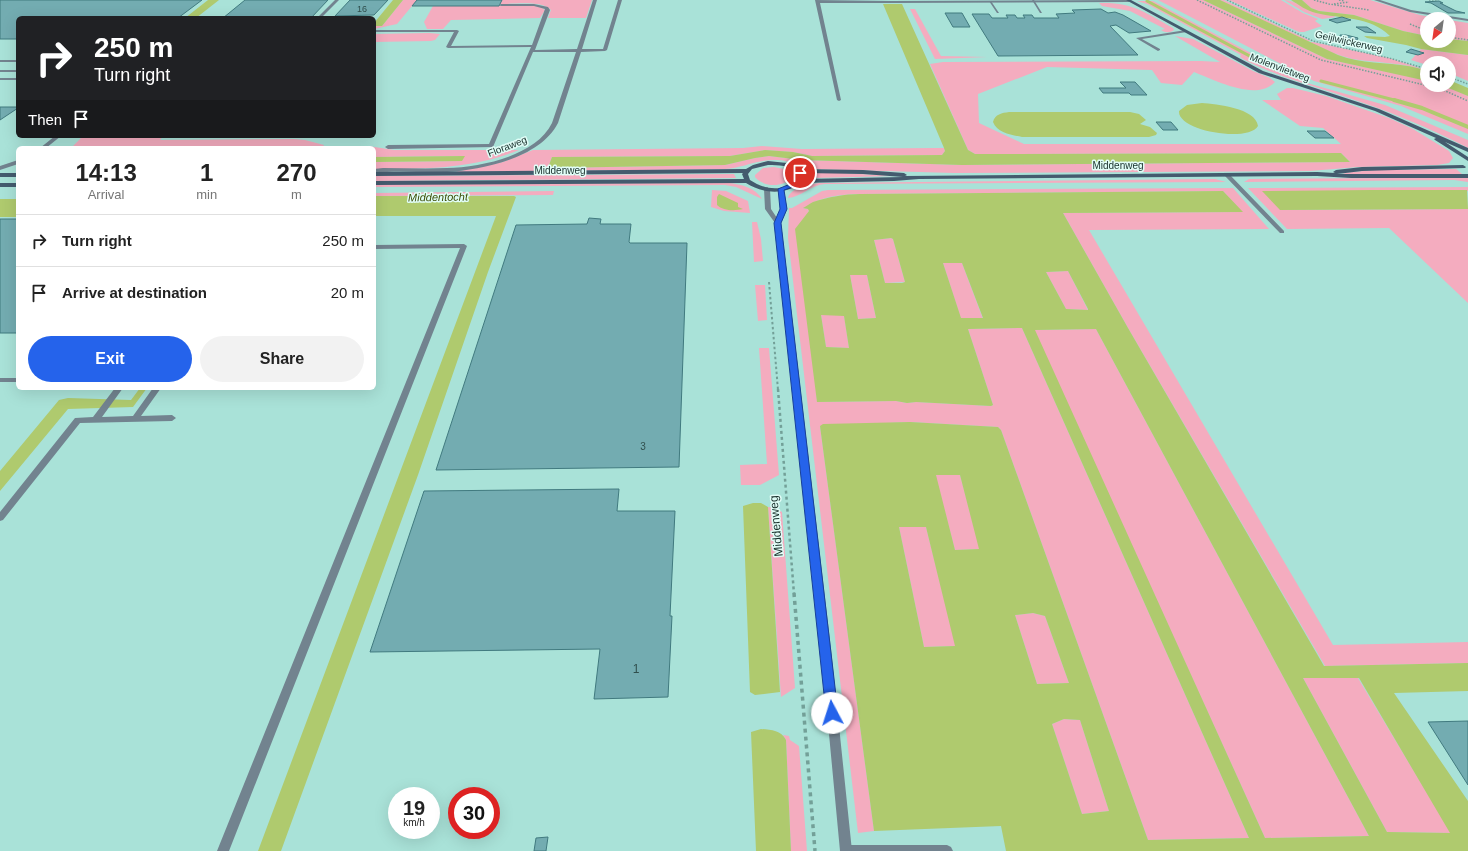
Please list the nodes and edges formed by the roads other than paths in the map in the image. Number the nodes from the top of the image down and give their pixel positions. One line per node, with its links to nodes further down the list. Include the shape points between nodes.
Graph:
1 (337, 0): 15 (street)
2 (595, 0): 21 (street, Floraweg)
3 (620, 0): 21 (street, via 605,50)
4 (1129, 0): 9 (street, Molenvlietweg); 18 (street, Molenvlietweg)
5 (1376, 0): 16 (street, via 1410,11)
6 (817, 1): 10 (street, Molenvlietweg); 28 (street)
7 (1019, 1): 10 (street, Molenvlietweg); 11 (street, Molenvlietweg)
8 (1039, 1): 9 (street, Molenvlietweg); 11 (street, Molenvlietweg)
9 (1061, 1)
10 (990, 2): 13 (street)
11 (1033, 2): 14 (street)
12 (501, 5): 19 (street, via 534,5 547,8)
13 (998, 12)
14 (1041, 12)
15 (321, 16)
16 (1468, 20)
17 (376, 31): 19 (street, via 457,31 448,47)
18 (1186, 31): 20 (street, via 1138,38); 29 (street, Molenvlietweg, via 1261,72 1377,110)
19 (533, 48): 21 (street, via 559,52); 32 (street, via 491,146)
20 (1158, 50)
21 (579, 51): 41 (street, Floraweg, via 554,126 547,136 528,149 475,167)
22 (0, 61): 23 (street)
23 (16, 61)
24 (0, 71): 25 (street)
25 (16, 71)
26 (0, 79): 27 (street)
27 (16, 79)
28 (839, 100)
29 (1432, 134): 33 (street, Molenvlietweg); 34 (street, Molenvlietweg, via 1441,143)
30 (56, 138): 31 (street)
31 (46, 146)
32 (388, 147)
33 (1468, 150)
34 (1468, 159): 36 (street, via 1463,161)
35 (16, 163): 37 (street)
36 (1463, 167): 40 (street); 43 (street, Middenweg, via 1362,169)
37 (0, 168)
38 (746, 171): 39 (street, Middenweg, via 768,163 789,165); 42 (street, Middenweg); 49 (street)
39 (799, 171): 48 (street, Middenweg, via 863,172); 50 (street)
40 (1468, 172)
41 (376, 173)
42 (376, 173)
43 (1317, 174): 46 (street, Middenweg); 47 (street, Middenweg)
44 (0, 175): 45 (street)
45 (16, 175)
46 (1227, 175): 48 (street, Middenweg); 57 (street)
47 (1468, 176)
48 (919, 177): 50 (street, Middenweg)
49 (747, 181): 51 (street, Middenweg); 54 (street)
50 (800, 181): 55 (street)
51 (376, 183)
52 (0, 185): 53 (street)
53 (16, 185)
54 (767, 189): 55 (street); 56 (street, via 768,209)
55 (781, 189): 56 (street, via 784,209)
56 (778, 223): 68 (street)
57 (1282, 232)
58 (376, 247): 67 (street, via 464,246)
59 (0, 380): 60 (street)
60 (16, 380)
61 (118, 390): 64 (street)
62 (156, 390): 65 (street)
63 (172, 418): 65 (street)
64 (96, 419): 65 (street); 66 (street, via 78,420)
65 (135, 419)
66 (0, 518)
67 (223, 851)
68 (846, 851): 69 (street)
69 (947, 851)

